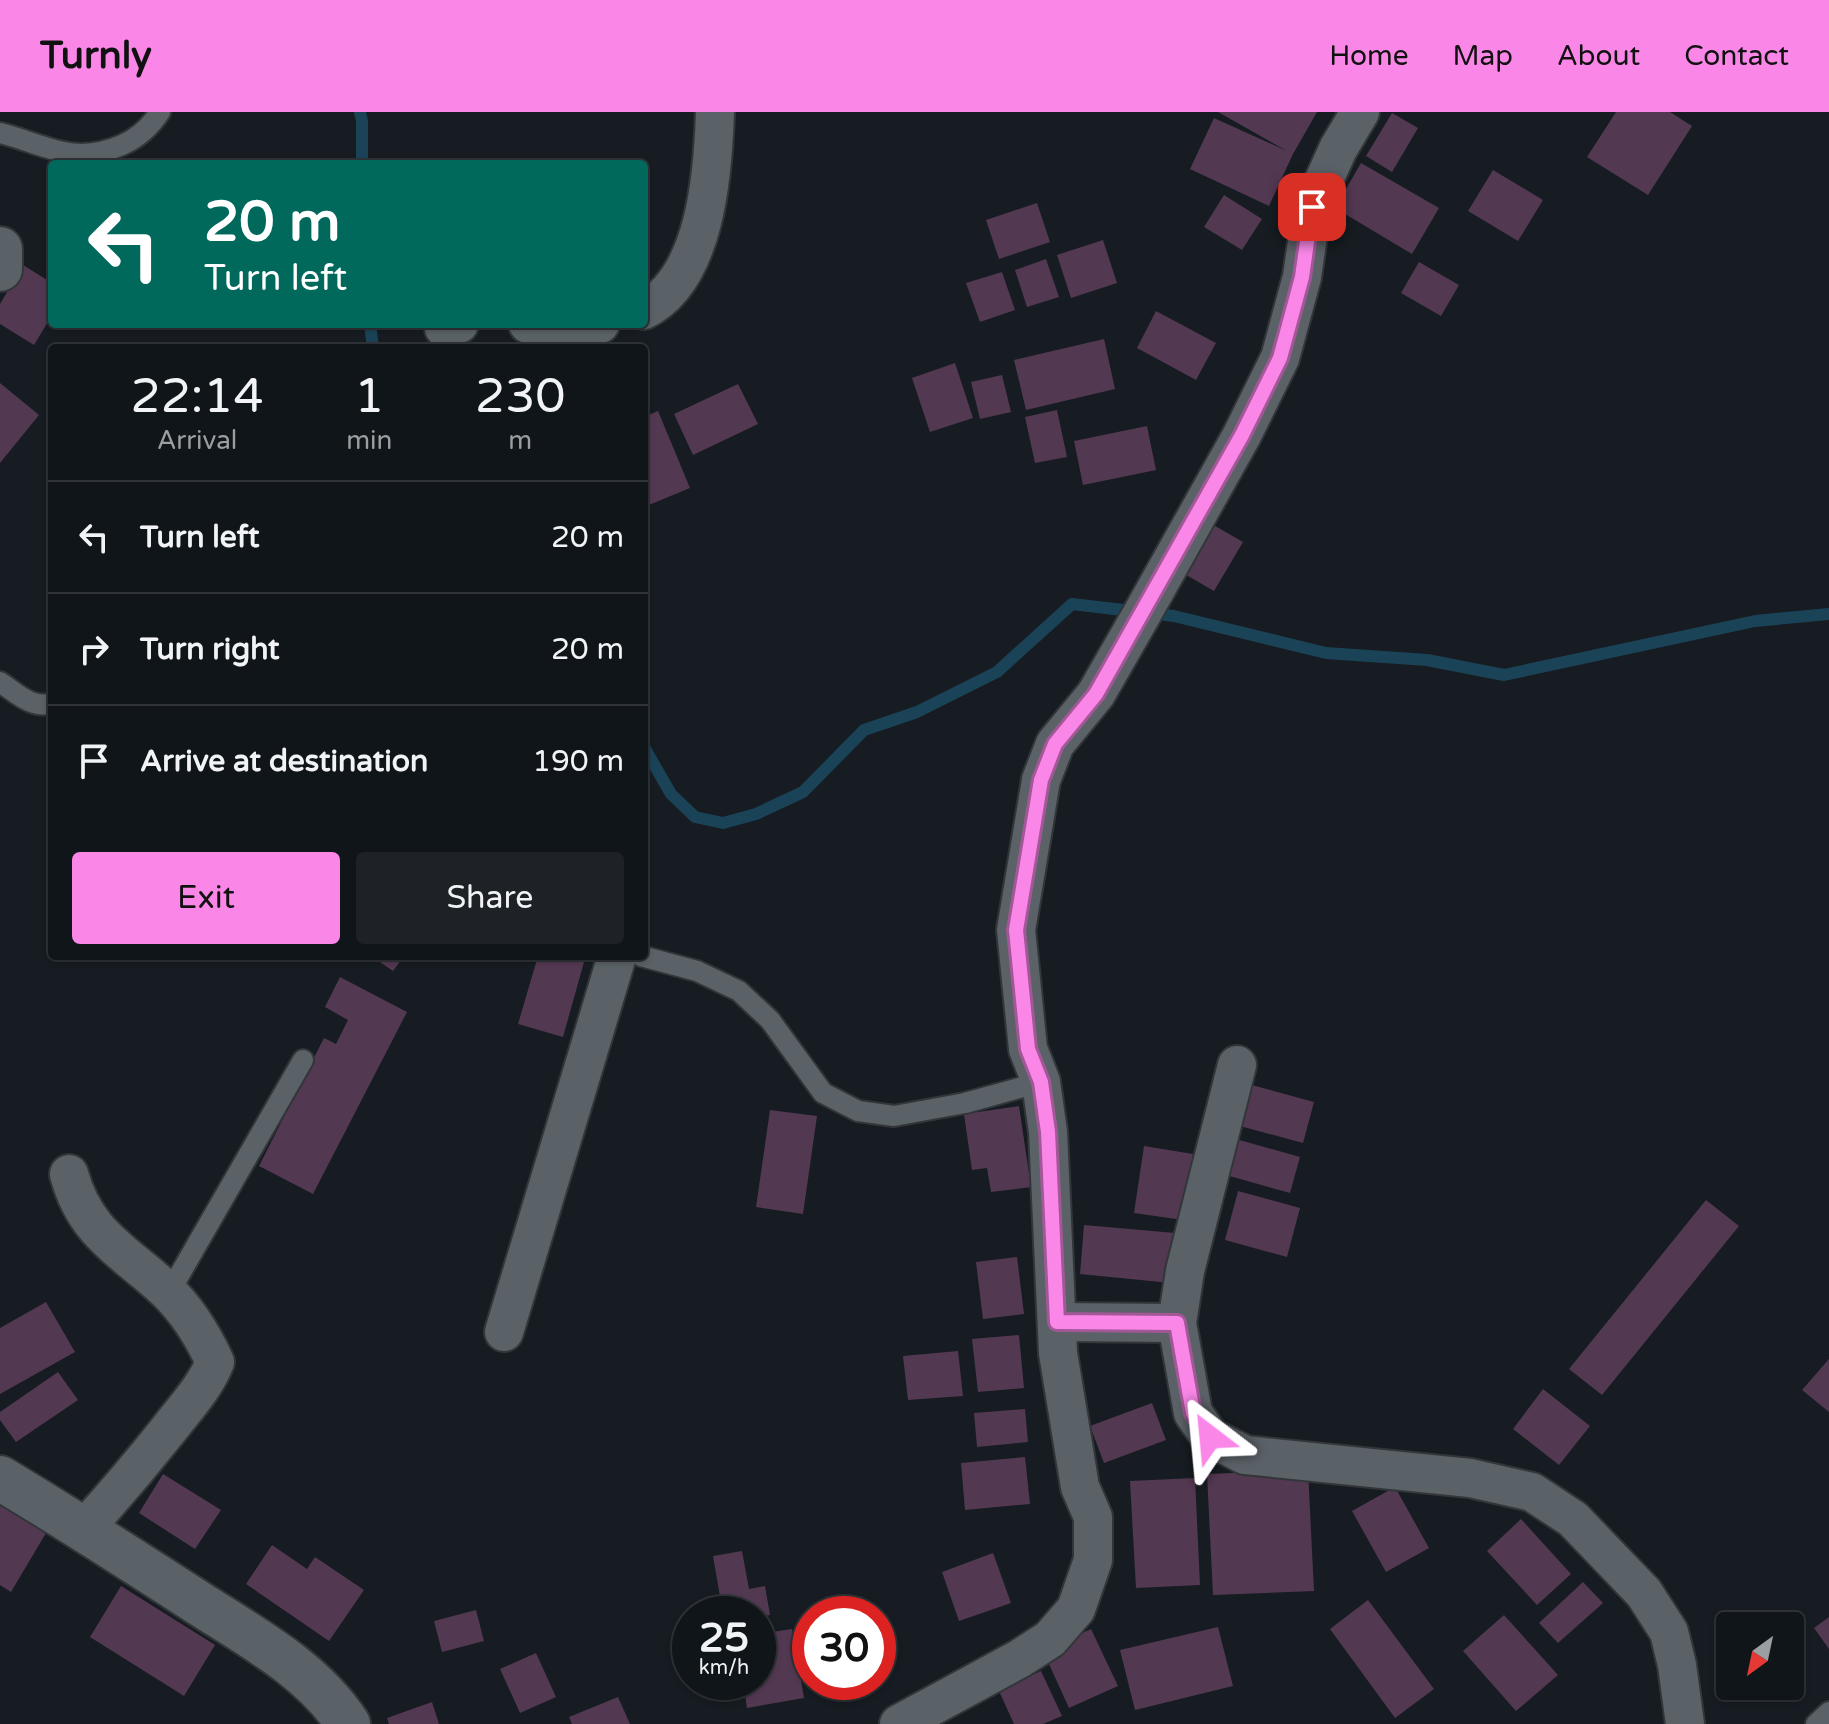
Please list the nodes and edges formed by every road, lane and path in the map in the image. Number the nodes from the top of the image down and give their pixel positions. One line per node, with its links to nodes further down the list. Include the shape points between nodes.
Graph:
1 (160, 112): 4 (lane, via 135,139 86,156)
2 (715, 112): 7 (street, via 712,170 687,264 659,303)
3 (1360, 112): 16 (street, via 1312,207 1302,277 1280,358 1158,585 1096,694 1055,744 1041,780 1016,930 1028,1049)
4 (0, 133)
5 (0, 249): 6 (main road)
6 (0, 269)
7 (648, 308)
8 (547, 328): 9 (street, via 570,333)
9 (587, 328)
10 (0, 682): 11 (lane, via 31,703)
11 (48, 704)
12 (648, 958): 16 (lane, via 697,971 739,991 770,1020 823,1093 858,1111 894,1116)
13 (616, 960): 21 (street)
14 (303, 1060): 18 (lane)
15 (1237, 1065): 20 (street)
16 (1041, 1082): 19 (street)
17 (69, 1174): 18 (street, via 76,1201 98,1232)
18 (169, 1293): 23 (street, via 202,1335 215,1362 196,1395)
19 (1057, 1322): 20 (street); 26 (street, via 1080,1487 1093,1517 1093,1560 1076,1609 1050,1639)
20 (1177, 1323): 27 (street, via 1193,1413 1210,1437 1245,1455 1470,1478 1532,1492 1573,1519 1644,1593 1669,1632)
21 (504, 1332)
22 (0, 1478): 23 (main road)
23 (84, 1529): 25 (main road, via 287,1661 333,1701)
24 (1829, 1712): 28 (lane)
25 (348, 1724)
26 (899, 1724)
27 (1685, 1724)
28 (1816, 1724)

